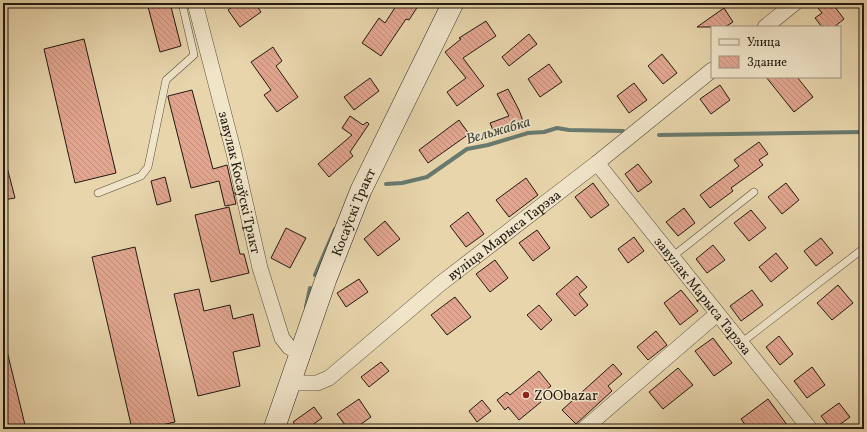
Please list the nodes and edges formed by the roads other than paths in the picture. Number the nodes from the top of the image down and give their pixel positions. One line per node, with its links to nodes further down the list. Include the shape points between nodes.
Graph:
1 (182, 3): 9 (lane, via 194,55 166,80 148,168 141,176)
2 (195, 3): 14 (street, завулак Косаўскі Тракт, via 234,153 260,268 282,338 289,347)
3 (453, 3): 14 (main road, Косаўскі Тракт, via 361,190 326,279)
4 (795, 3): 5 (street)
5 (767, 26)
6 (711, 71): 7 (street, вуліца Марыса Тарэза)
7 (597, 163): 11 (street, завулак Марыса Тарэза); 15 (street, вуліца Марыса Тарэза, via 440,284 329,378 317,383)
8 (754, 192): 11 (lane)
9 (98, 193)
10 (864, 248): 13 (lane)
11 (672, 257): 12 (street, завулак Марыса Тарэза)
12 (717, 314): 13 (street, завулак Марыса Тарэза); 17 (street)
13 (740, 343): 18 (street, завулак Марыса Тарэза)
14 (301, 353): 15 (main road, Косаўскі Тракт)
15 (290, 383): 16 (main road, Косаўскі Тракт)
16 (274, 429)
17 (584, 429)
18 (810, 429)

